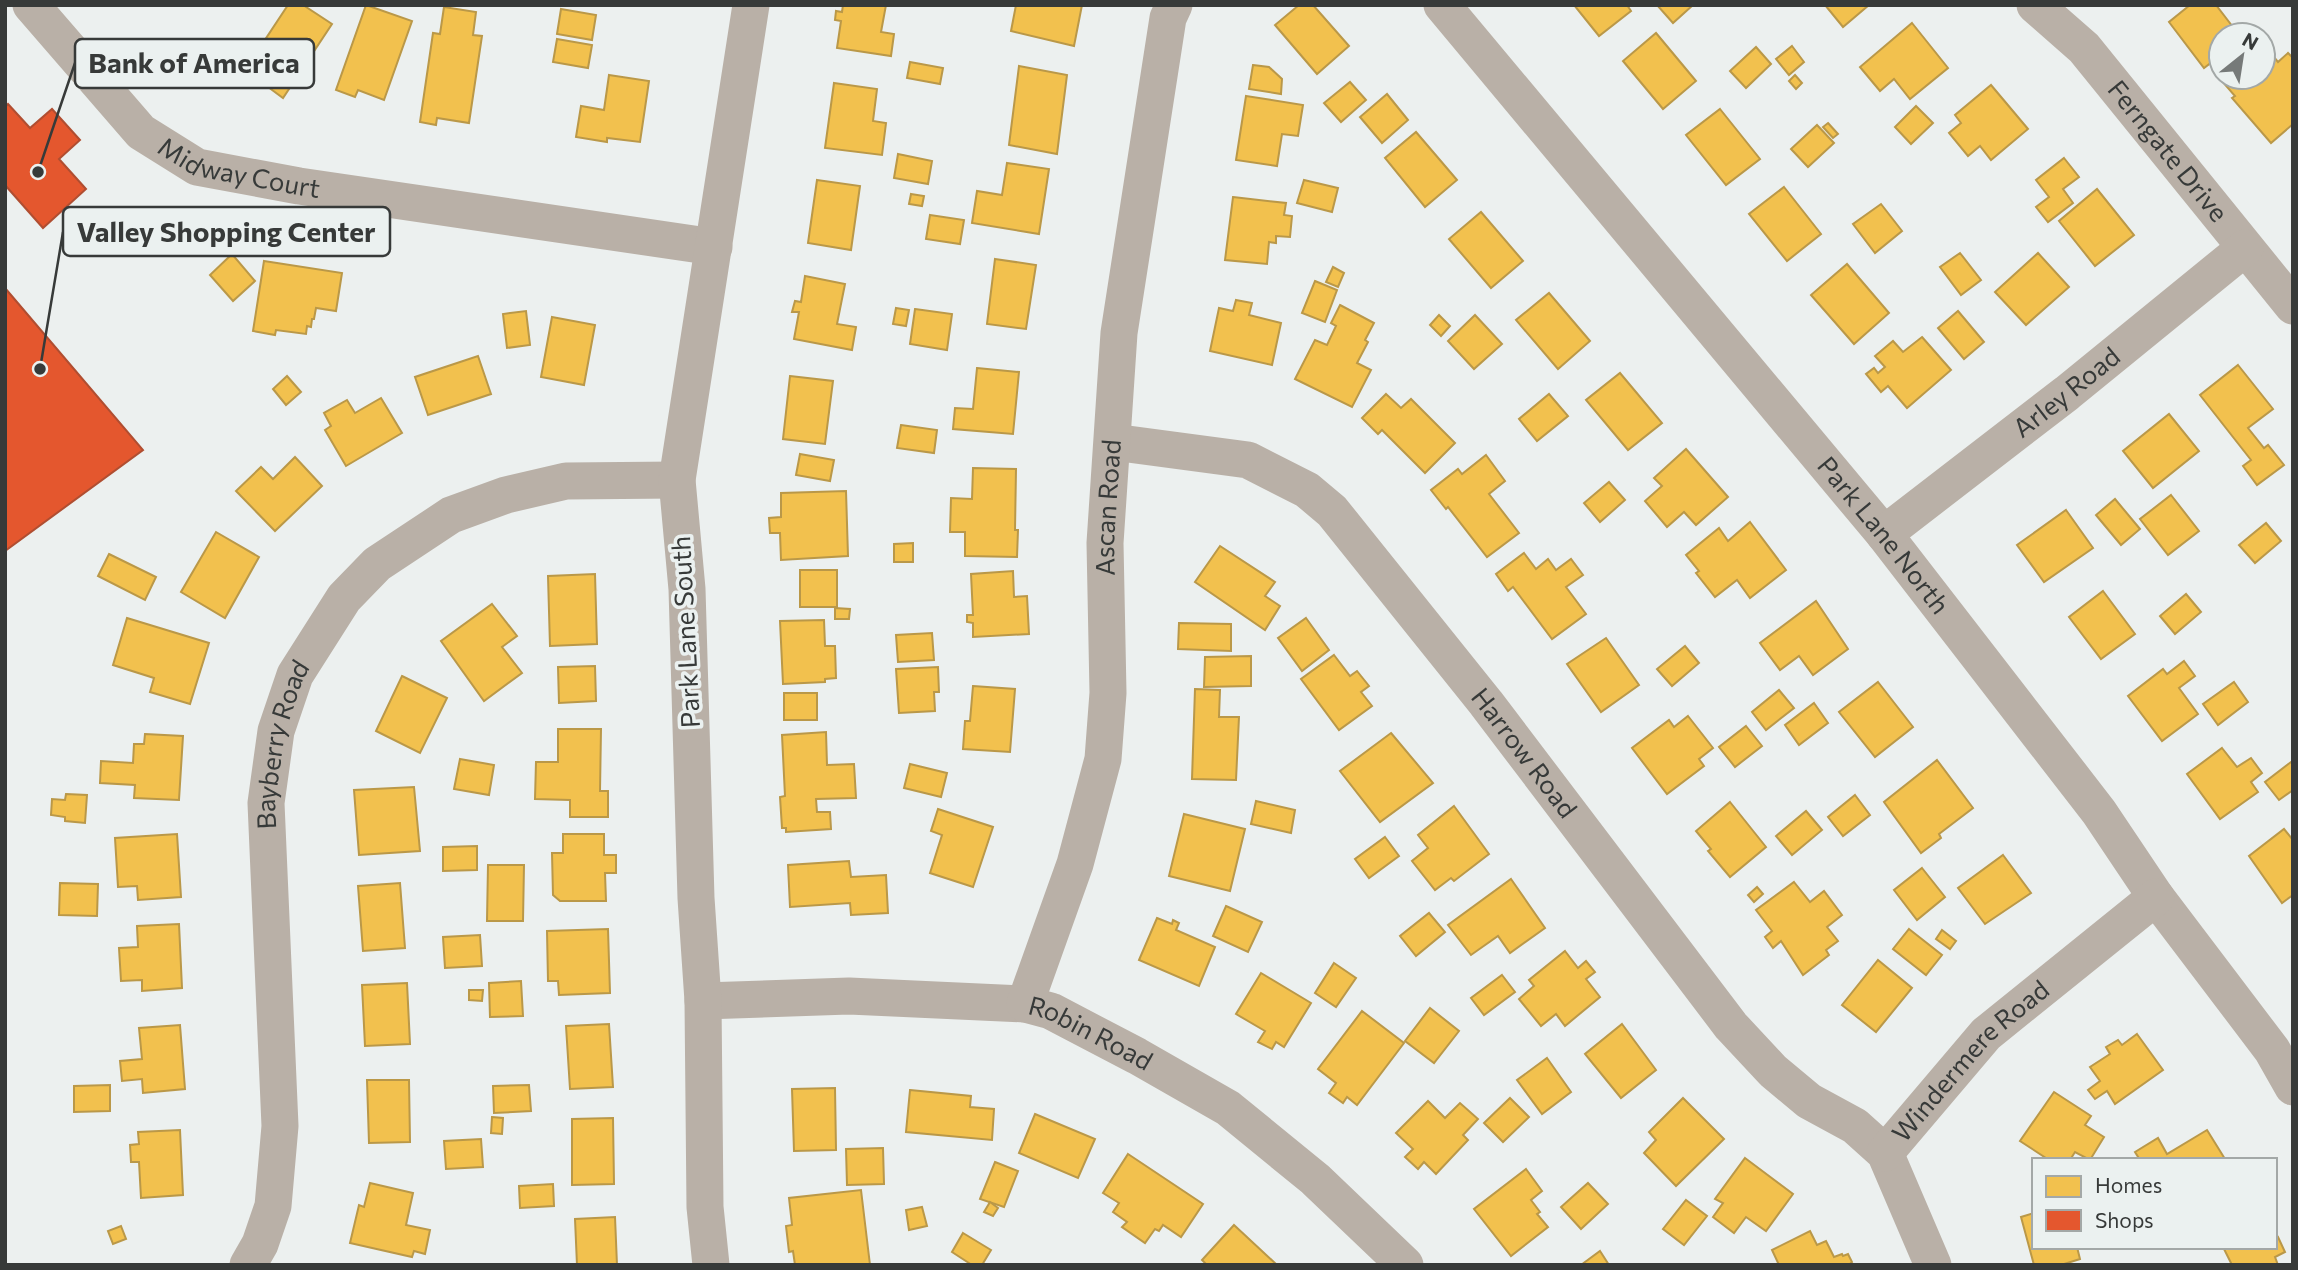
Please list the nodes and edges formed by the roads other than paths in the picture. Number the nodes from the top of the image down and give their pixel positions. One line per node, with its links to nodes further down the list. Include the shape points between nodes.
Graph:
1 (31, 5): 6 (street, Midway Court, via 141,132 197,167)
2 (751, 5): 6 (street, Park Lane South)
3 (1174, 5): 9 (street, Ascan Road, via 1168,18 1119,333)
4 (1442, 5): 11 (street, Park Lane North)
5 (2035, 5): 7 (street, Ferngate Drive, via 2084,48)
6 (714, 247): 10 (street, Park Lane South)
7 (2245, 248): 8 (street, Ferngate Drive); 11 (street, Arley Road)
8 (2293, 306)
9 (1113, 442): 14 (street, Ascan Road, via 1105,543 1108,693 1103,759 1075,864); 16 (street, Harrow Road, via 1248,460 1307,490 1332,511 1486,703 1731,1026 1809,1101 1855,1126)
10 (677, 480): 13 (street, Park Lane South, via 687,589); 17 (street, Bayberry Road, via 566,481 506,495 451,515 377,564 344,598 295,675 276,731 266,803 280,1126 273,1206)
11 (1884, 534): 12 (street, Park Lane North, via 2099,813)
12 (2156, 897): 15 (street, Park Lane North, via 2272,1050); 16 (street, Windermere Road, via 1986,1034)
13 (703, 1001): 14 (street, Robin Road, via 849,996); 18 (street, Park Lane South)
14 (1025, 1004): 19 (street, Robin Road, via 1051,1011 1228,1108 1315,1179)
15 (2293, 1087)
16 (1885, 1153): 20 (street, Windermere Road)
17 (248, 1265)
18 (710, 1265)
19 (1405, 1265)
20 (1933, 1265)

